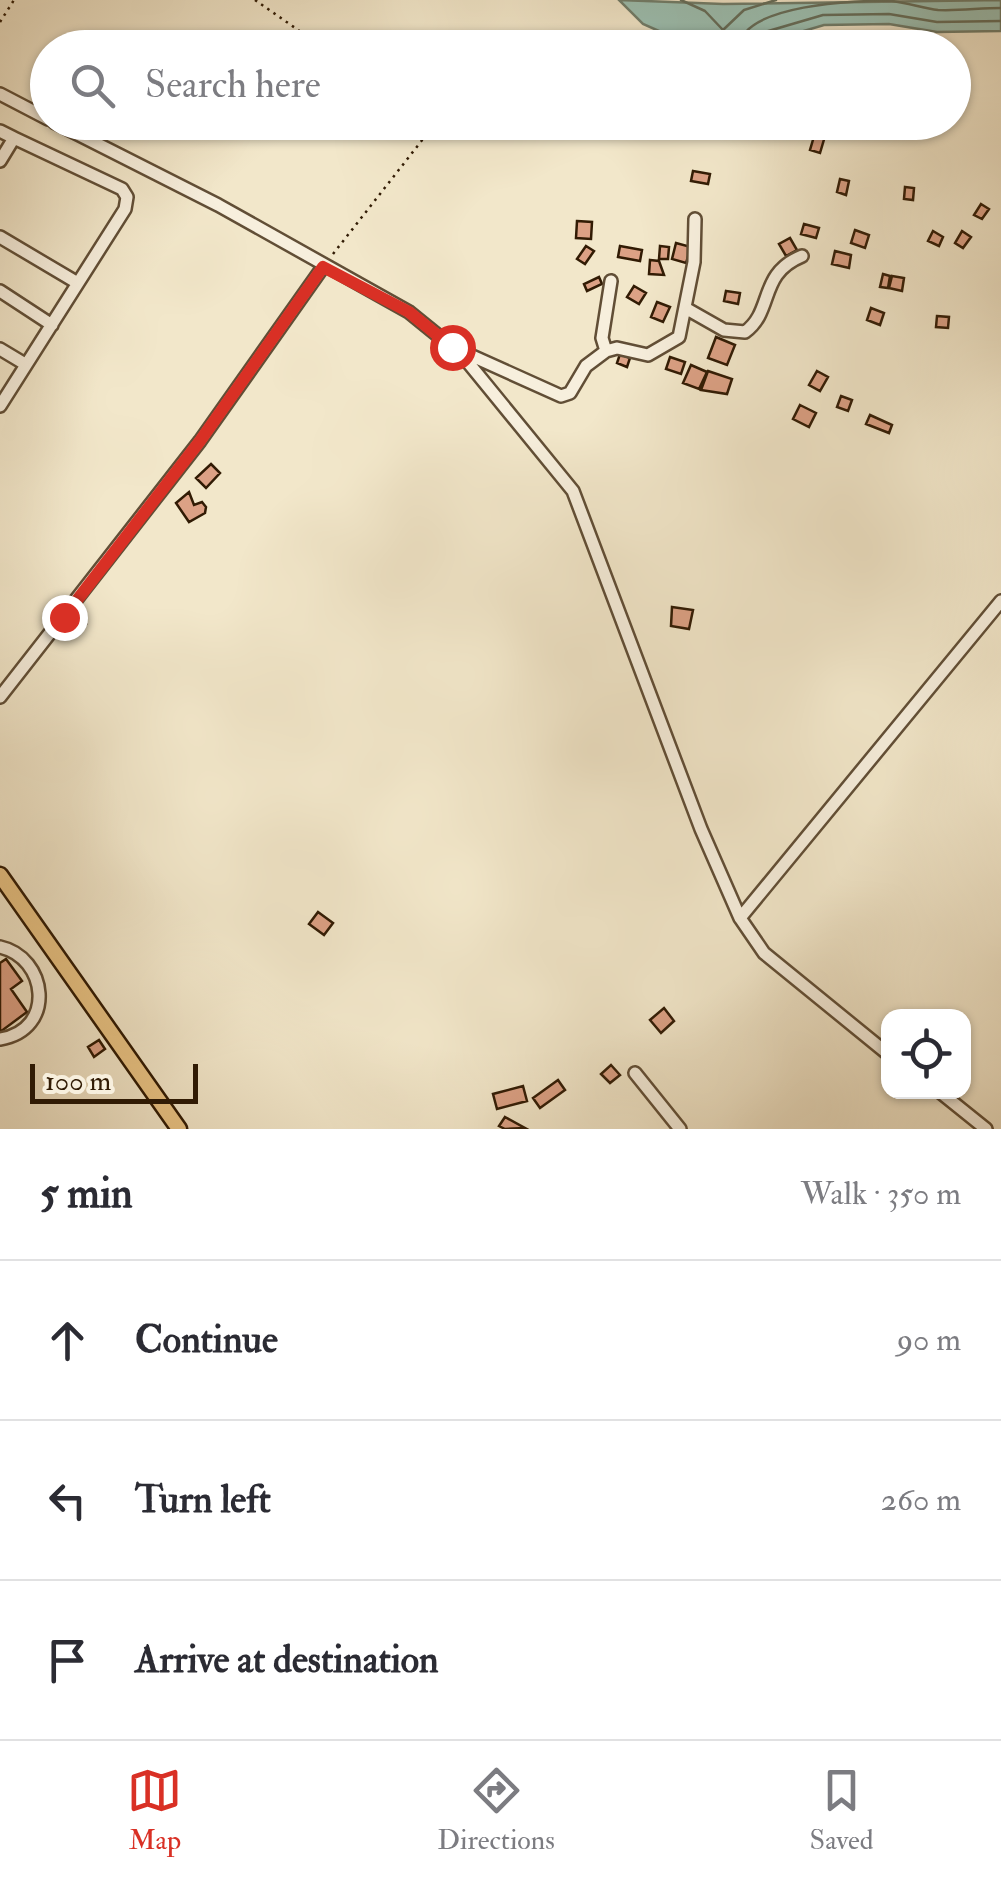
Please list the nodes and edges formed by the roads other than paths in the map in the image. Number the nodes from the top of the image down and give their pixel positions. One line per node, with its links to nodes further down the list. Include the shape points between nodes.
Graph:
1 (0, 94): 2 (street)
2 (30, 110)
3 (0, 131): 4 (street)
4 (14, 138): 6 (street); 12 (street, via 127,196)
5 (89, 140): 10 (street)
6 (0, 161)
7 (695, 219): 14 (street)
8 (0, 237): 12 (street)
9 (802, 256): 14 (street, via 777,270 745,332 717,327)
10 (323, 267): 16 (street, via 409,312); 22 (street, via 200,441)
11 (611, 281): 18 (street)
12 (76, 282): 15 (street)
13 (0, 291): 15 (street)
14 (686, 309): 18 (street, via 679,337 654,354)
15 (52, 325): 19 (street)
16 (452, 347): 18 (street, via 561,396); 24 (street, via 573,491)
17 (0, 349): 19 (street)
18 (606, 351)
19 (25, 364): 20 (street)
20 (0, 406)
21 (1001, 601): 24 (street)
22 (0, 697)
23 (0, 875): 25 (main road)
24 (740, 918): 29 (street, via 764,953)
25 (50, 946): 27 (street); 32 (main road)
26 (0, 947): 27 (street)
27 (28, 963): 28 (street, via 40,1012 30,1027)
28 (0, 1039)
29 (881, 1048)
30 (635, 1072): 33 (street)
31 (949, 1099): 34 (street)
32 (179, 1129)
33 (680, 1129)
34 (986, 1129)

